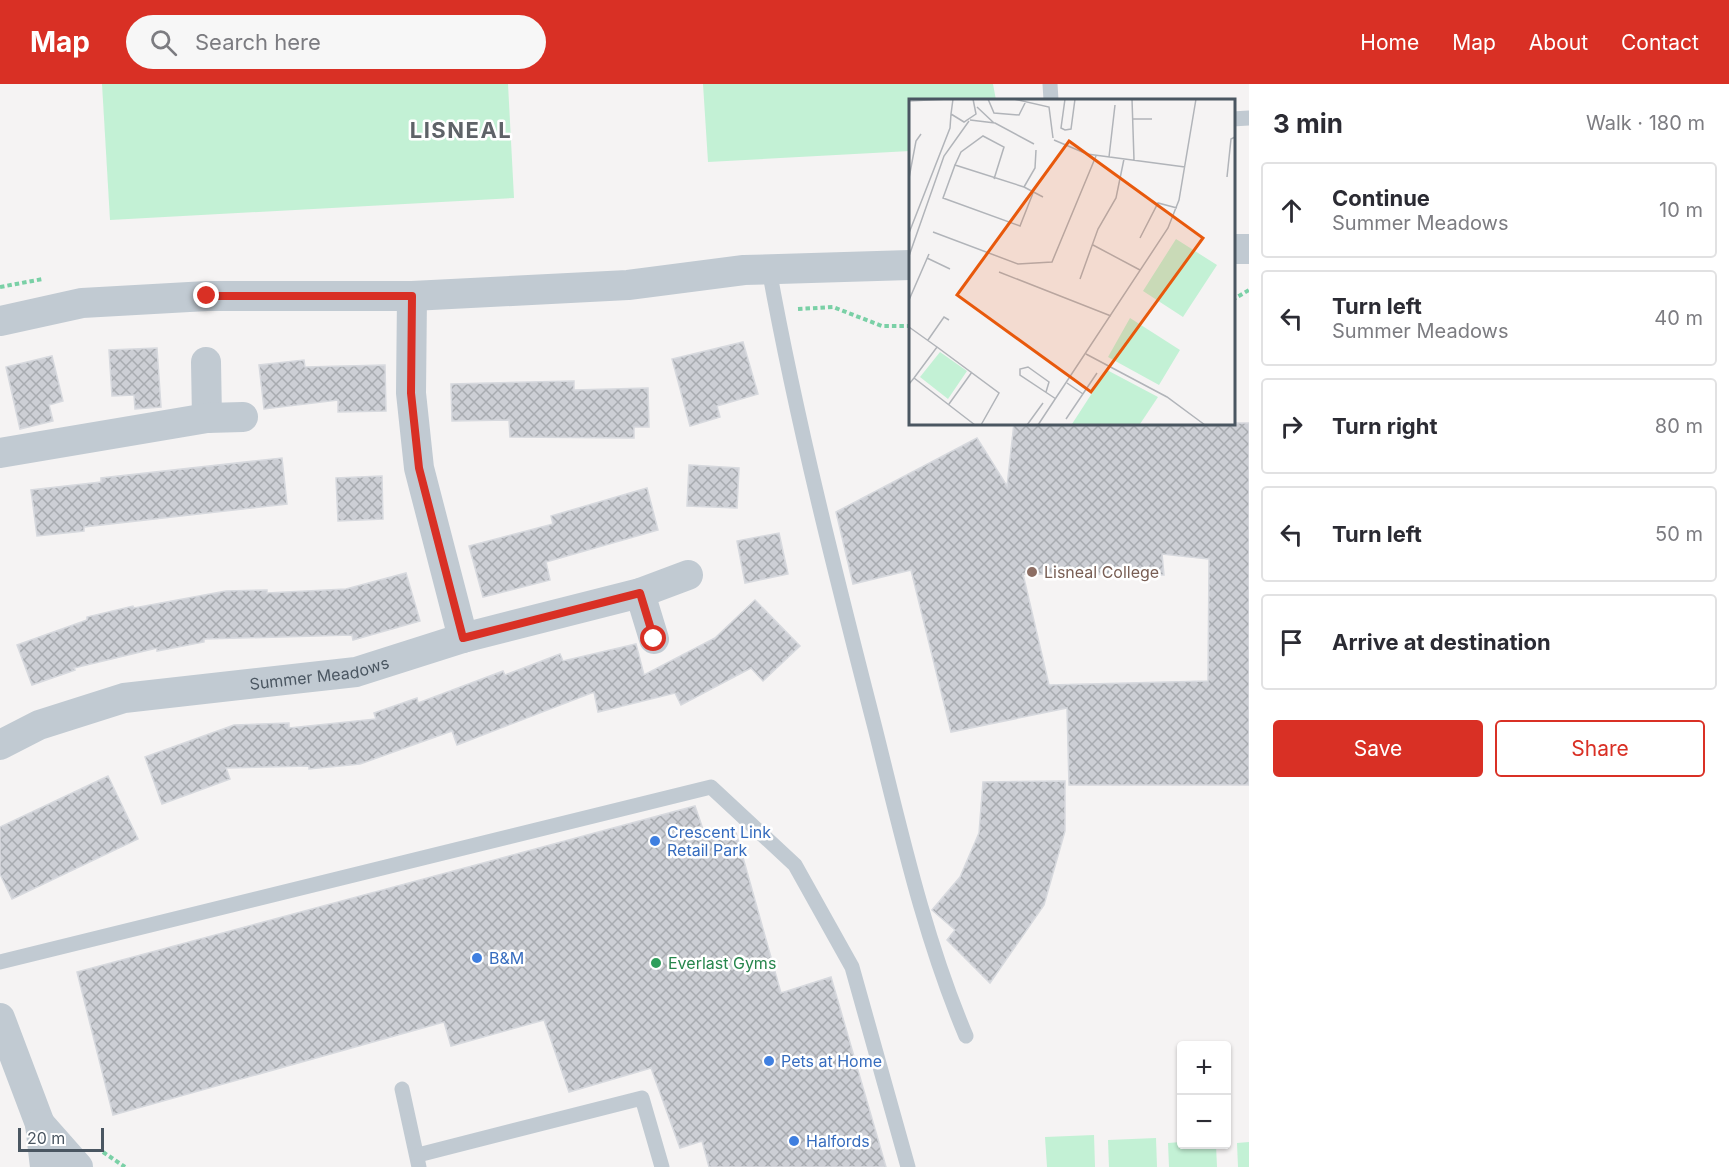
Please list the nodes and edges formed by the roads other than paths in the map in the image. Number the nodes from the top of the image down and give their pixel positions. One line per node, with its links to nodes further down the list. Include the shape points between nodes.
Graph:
1 (1050, 84): 2 (lane)
2 (1051, 99)
3 (1249, 118): 4 (lane)
4 (1234, 119)
5 (909, 265): 6 (street)
6 (769, 269): 7 (street, via 628,285); 20 (lane, via 820,502 925,924)
7 (412, 296): 8 (street, via 207,296 94,302); 15 (street, via 411,393 419,468)
8 (0, 321)
9 (206, 362): 11 (street)
10 (243, 417): 11 (street)
11 (207, 418): 12 (street)
12 (0, 453)
13 (688, 575): 14 (street, Summer Meadows)
14 (640, 593): 15 (street, Summer Meadows); 16 (street)
15 (463, 638): 17 (street, Summer Meadows, via 356,672 124,698 39,724)
16 (654, 639)
17 (0, 745)
18 (0, 962): 27 (lane, via 711,786 795,865 852,967)
19 (0, 1018): 22 (street)
20 (966, 1036)
21 (402, 1089): 24 (lane)
22 (40, 1125): 23 (street); 25 (street)
23 (88, 1158)
24 (419, 1161): 26 (lane, via 642,1098)
25 (45, 1167)
26 (662, 1167)
27 (908, 1167)

